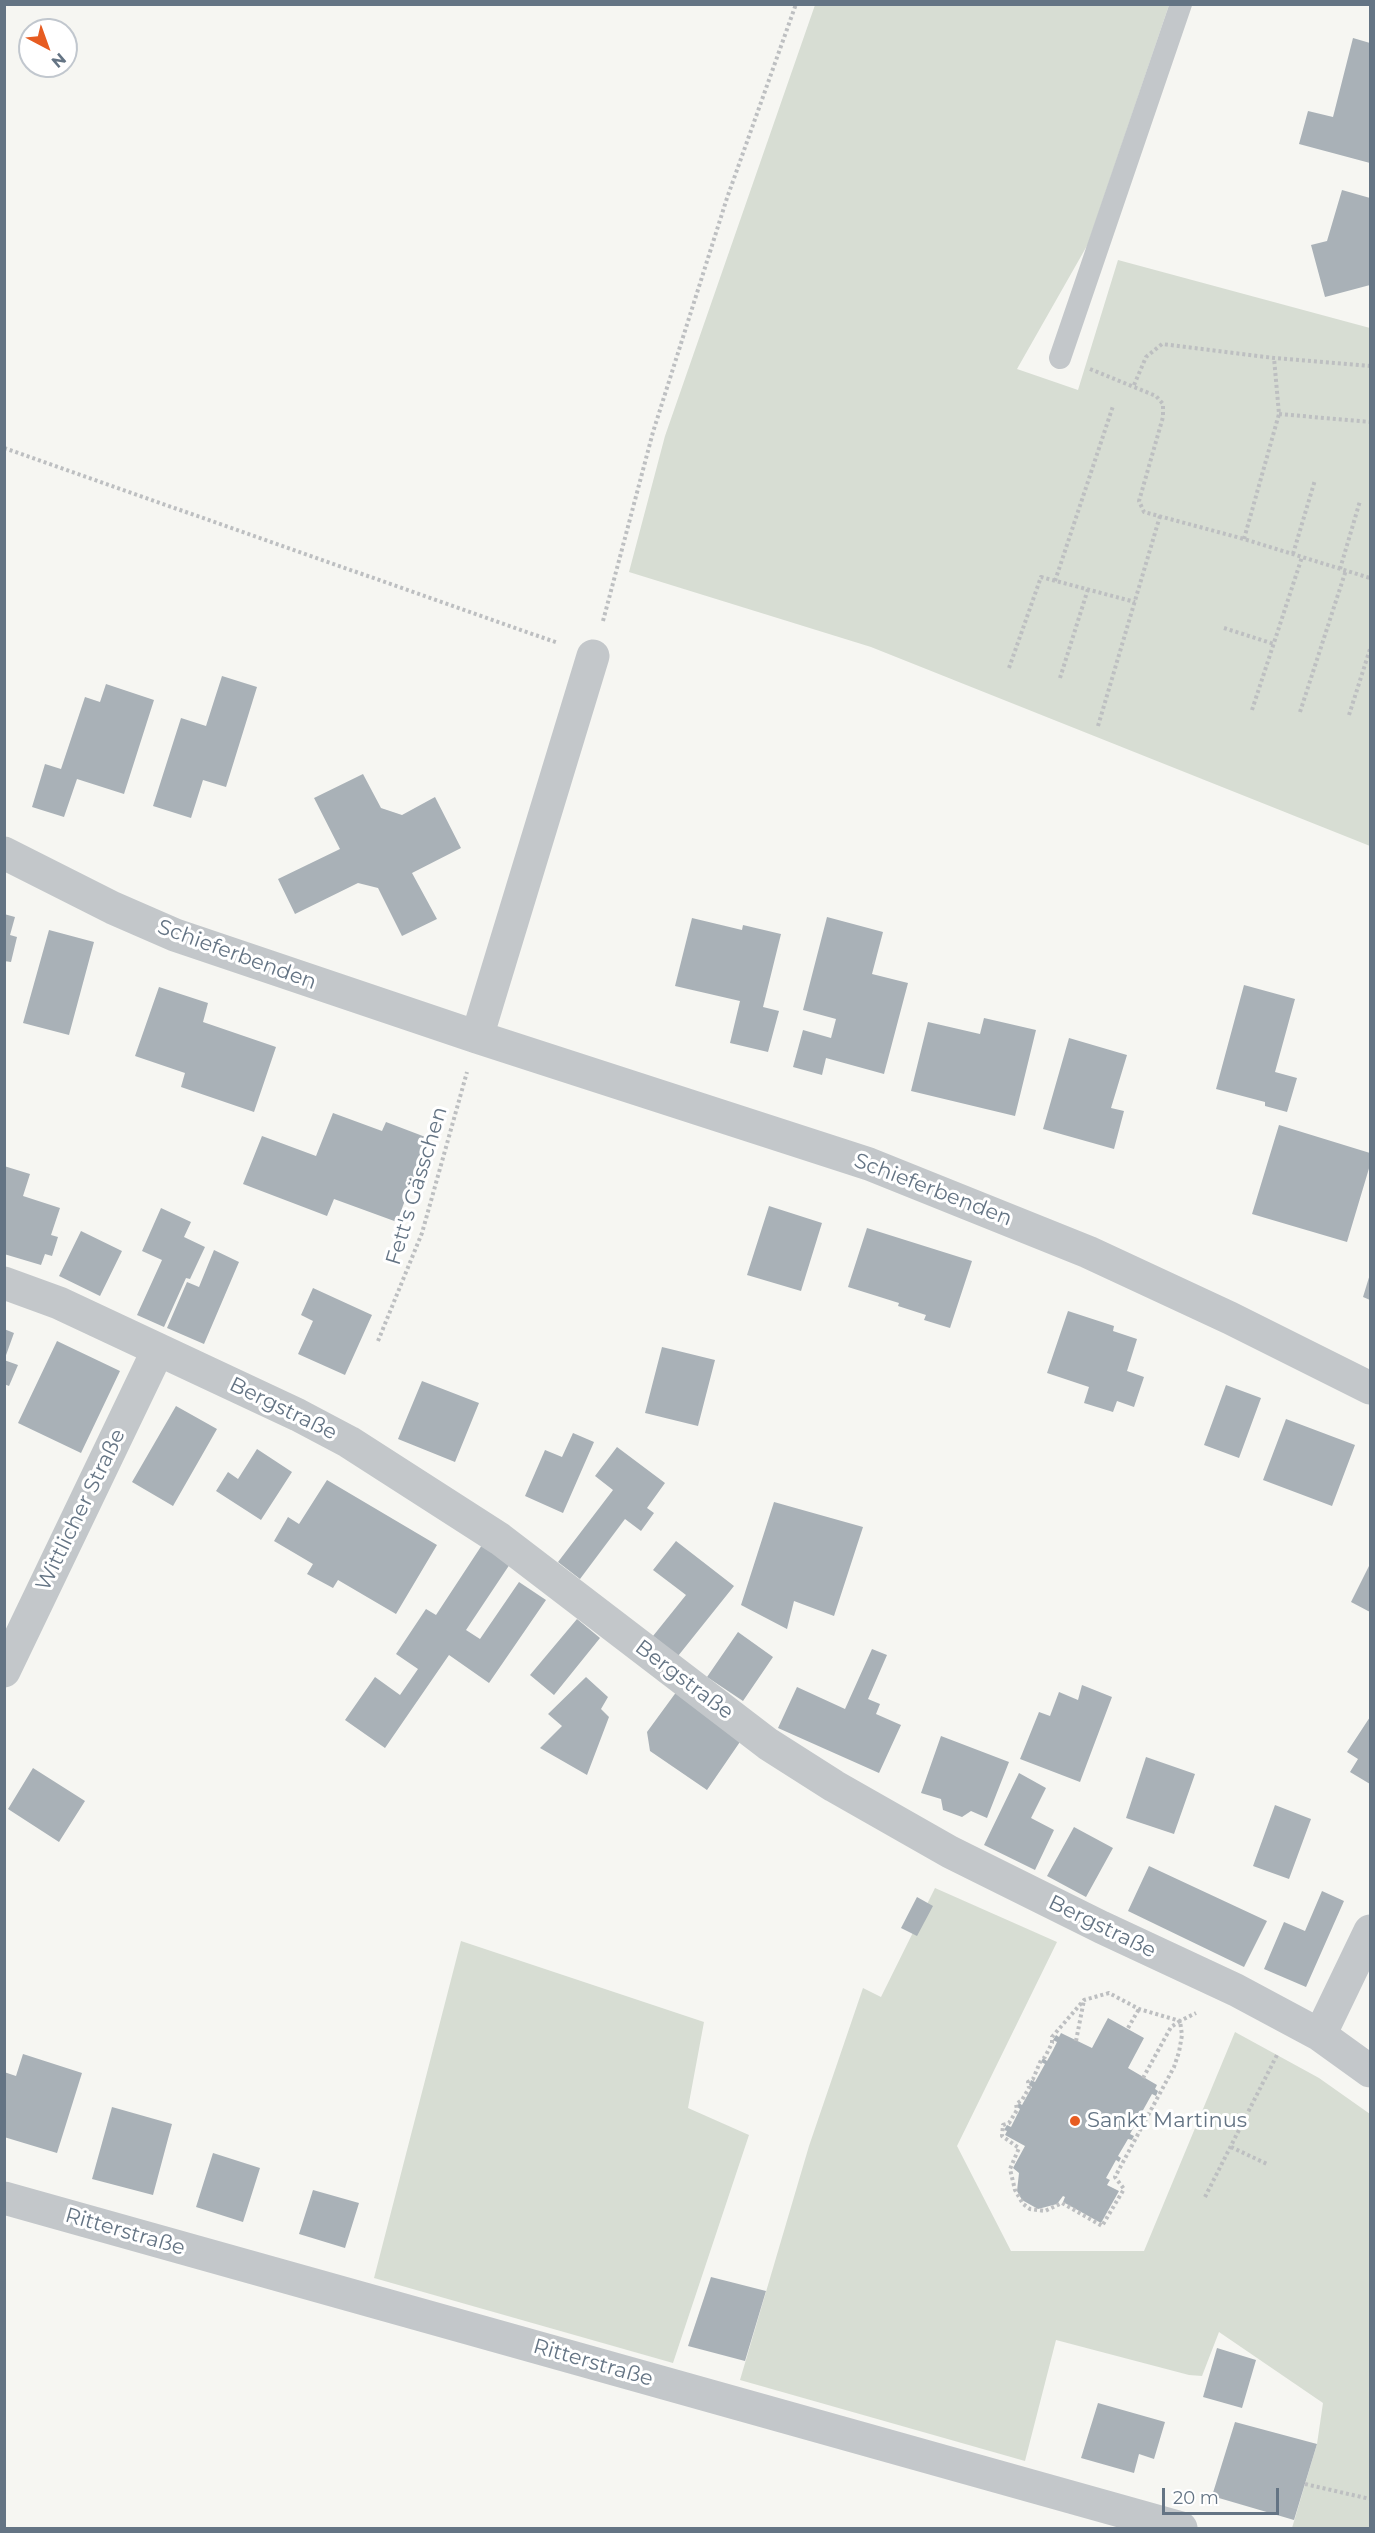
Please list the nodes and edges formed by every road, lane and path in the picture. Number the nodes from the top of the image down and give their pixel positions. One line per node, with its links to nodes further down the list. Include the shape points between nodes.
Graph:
1 (796, 4): 26 (path, via 728,198 653,432)
2 (1181, 4): 3 (lane)
3 (1060, 358): 6 (path)
4 (1274, 358): 5 (path); 6 (path, via 1162,344 1146,357); 8 (path)
5 (1371, 366)
6 (1134, 385): 13 (path, via 1163,404 1163,417 1139,501 1144,512)
7 (1113, 406): 20 (path)
8 (1279, 414): 9 (path); 14 (path)
9 (1371, 422)
10 (4, 448): 26 (path)
11 (1315, 480): 15 (path)
12 (1360, 501): 17 (path)
13 (1160, 516): 14 (path); 22 (path)
14 (1244, 538): 15 (path)
15 (1293, 554): 16 (path)
16 (1302, 557): 17 (path); 24 (path)
17 (1340, 569): 18 (path)
18 (1346, 570): 19 (path); 30 (path)
19 (1371, 578)
20 (1055, 580): 21 (path); 27 (path, via 1041,577)
21 (1088, 589): 22 (path); 28 (path)
22 (1135, 602): 32 (path)
23 (1224, 628): 24 (path)
24 (1274, 644): 29 (path)
25 (1371, 648): 31 (path)
26 (594, 656): 34 (street)
27 (1009, 668)
28 (1060, 678)
29 (1252, 710)
30 (1300, 711)
31 (1349, 715)
32 (1098, 726)
33 (4, 853): 34 (street, Schieferbenden, via 112,908 176,935)
34 (477, 1037): 36 (path, Fett's Gässchen, via 422,1233); 38 (street, Schieferbenden, via 869,1164 1088,1252)
35 (4, 1283): 37 (street, Bergstraße, via 51,1300)
36 (378, 1341)
37 (158, 1350): 39 (street, Wittlicher Straße); 46 (street, Bergstraße, via 298,1415 412,1482 500,1539 768,1744 880,1814)
38 (1371, 1388)
39 (4, 1671)
40 (1371, 1931): 46 (street)
41 (1084, 2000): 42 (path, via 1109,1993); 44 (path, via 1052,2037 1028,2082 1029,2088 1016,2104 1017,2110 1009,2123 1003,2125 1002,2136 1019,2148 1010,2169 1023,2204 1045,2211 1062,2203 1102,2226 1124,2189 1115,2177 1174,2067 1182,2035); 47 (path)
42 (1139, 2009): 44 (path); 45 (path)
43 (1197, 2013): 44 (path)
44 (1180, 2021): 49 (path, via 1171,2027)
45 (1128, 2028)
46 (1307, 2028): 48 (street, Bergstraße); 50 (path)
47 (1076, 2042)
48 (1371, 2072)
49 (1143, 2078)
50 (1231, 2147): 51 (path); 52 (path)
51 (1267, 2164)
52 (1205, 2197)
53 (4, 2198): 56 (street, Ritterstraße)
54 (1305, 2484): 55 (path)
55 (1371, 2499)
56 (1181, 2529)

